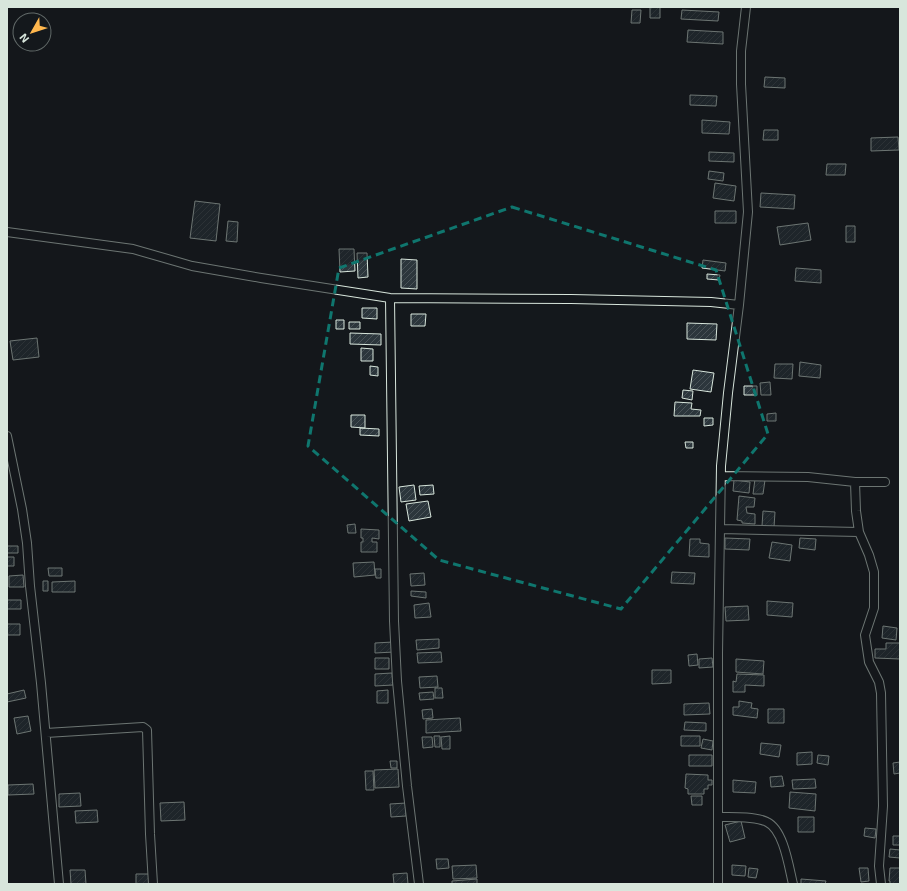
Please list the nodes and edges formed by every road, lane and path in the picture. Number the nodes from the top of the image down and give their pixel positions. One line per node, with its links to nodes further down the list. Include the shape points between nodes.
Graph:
1 (746, 7): 4 (street, via 741,52 741,84 748,212)
2 (7, 232): 3 (street, via 133,249 192,266)
3 (390, 298): 4 (street, via 578,299); 15 (street, via 394,621 397,681)
4 (739, 305): 6 (street)
5 (7, 436): 11 (street, via 27,543)
6 (721, 476): 7 (street, via 808,477); 9 (street)
7 (855, 482): 8 (street); 10 (street)
8 (885, 482)
9 (720, 529): 10 (street); 12 (street)
10 (858, 532): 18 (street, via 874,572 874,608 865,635 869,662 879,682 881,693)
11 (46, 733): 13 (street); 14 (street, via 143,728 147,730)
12 (718, 817): 16 (street); 17 (street, via 758,819 770,823 784,846)
13 (60, 884)
14 (154, 884)
15 (419, 884)
16 (718, 884)
17 (793, 884)
18 (881, 884)

